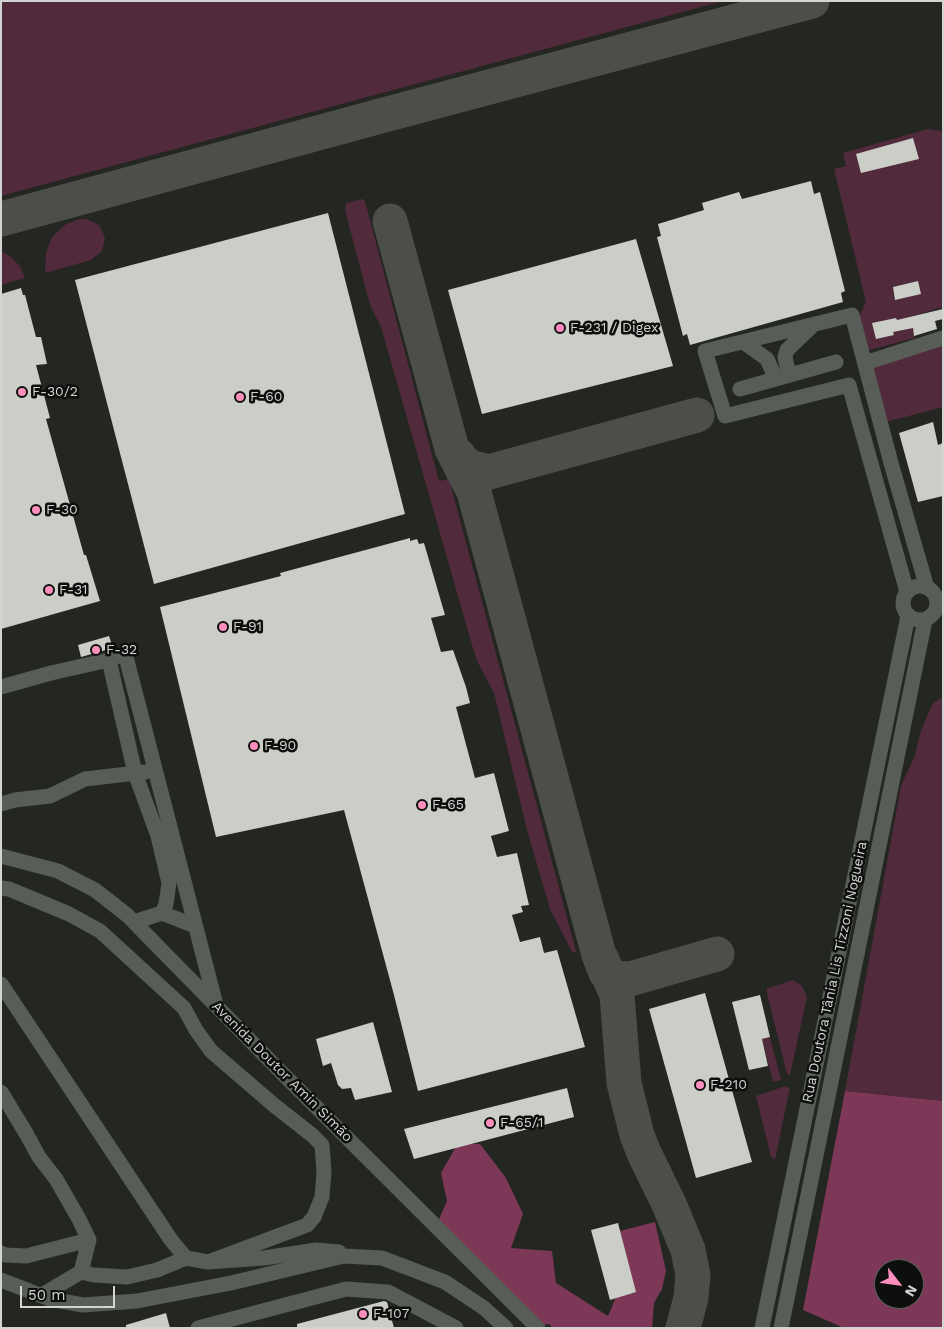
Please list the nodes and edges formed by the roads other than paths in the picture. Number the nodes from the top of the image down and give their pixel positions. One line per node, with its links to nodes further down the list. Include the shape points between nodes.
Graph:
1 (814, 324): 3 (street, Rua Doutora Tânia Lis Tizzoni Nogueira); 5 (street, Rua Doutora Tânia Lis Tizzoni Nogueira, via 852,315); 6 (street, via 787,350)
2 (943, 338): 5 (street)
3 (744, 342): 6 (street, via 767,359); 9 (street, Rua Doutora Tânia Lis Tizzoni Nogueira, via 705,351 725,416 849,385)
4 (836, 362): 6 (street)
5 (864, 363): 8 (street, Rua Doutora Tânia Lis Tizzoni Nogueira)
6 (782, 377): 7 (street)
7 (740, 389)
8 (927, 588): 9 (street, via 916,586); 11 (street, Rua Doutora Tânia Lis Tizzoni Nogueira, via 934,594 937,604 934,614)
9 (906, 592): 10 (street, Rua Doutora Tânia Lis Tizzoni Nogueira, via 903,602)
10 (908, 616): 11 (street); 37 (street, Rua Doutora Tânia Lis Tizzoni Nogueira)
11 (925, 620): 38 (street, Rua Doutora Tânia Lis Tizzoni Nogueira)
12 (109, 660): 13 (street); 14 (street, via 125,653); 15 (street)
13 (1, 687)
14 (155, 772): 15 (street); 21 (street)
15 (135, 773): 16 (street, via 85,779 50,796); 19 (street, via 158,836 169,883)
16 (1, 804)
17 (1, 856): 20 (street, Avenida Doutor Amin Simão, via 58,871 95,890)
18 (1, 888): 29 (street, via 69,914 100,931 184,1008 211,1051 322,1145 322,1197 307,1225)
19 (162, 913): 20 (street); 21 (street)
20 (134, 922): 23 (street, Avenida Doutor Amin Simão)
21 (195, 926): 23 (street)
22 (1, 984): 28 (street)
23 (216, 1007): 36 (street, Avenida Doutor Amin Simão)
24 (1, 1092): 25 (street, via 39,1157 56,1179)
25 (89, 1240): 26 (street, via 26,1256); 30 (street)
26 (1, 1253)
27 (349, 1256): 29 (street, via 343,1252 316,1250); 32 (street, via 137,1301 83,1305 50,1300); 35 (street, via 382,1258 445,1282 484,1308)
28 (186, 1258): 29 (street); 30 (street, via 157,1270 126,1276)
29 (208, 1262)
30 (80, 1272): 32 (street)
31 (1, 1280): 32 (street)
32 (42, 1295)
33 (198, 1328): 34 (street, via 346,1289 388,1292)
34 (456, 1328)
35 (506, 1328)
36 (538, 1328)
37 (762, 1328)
38 (780, 1328)

